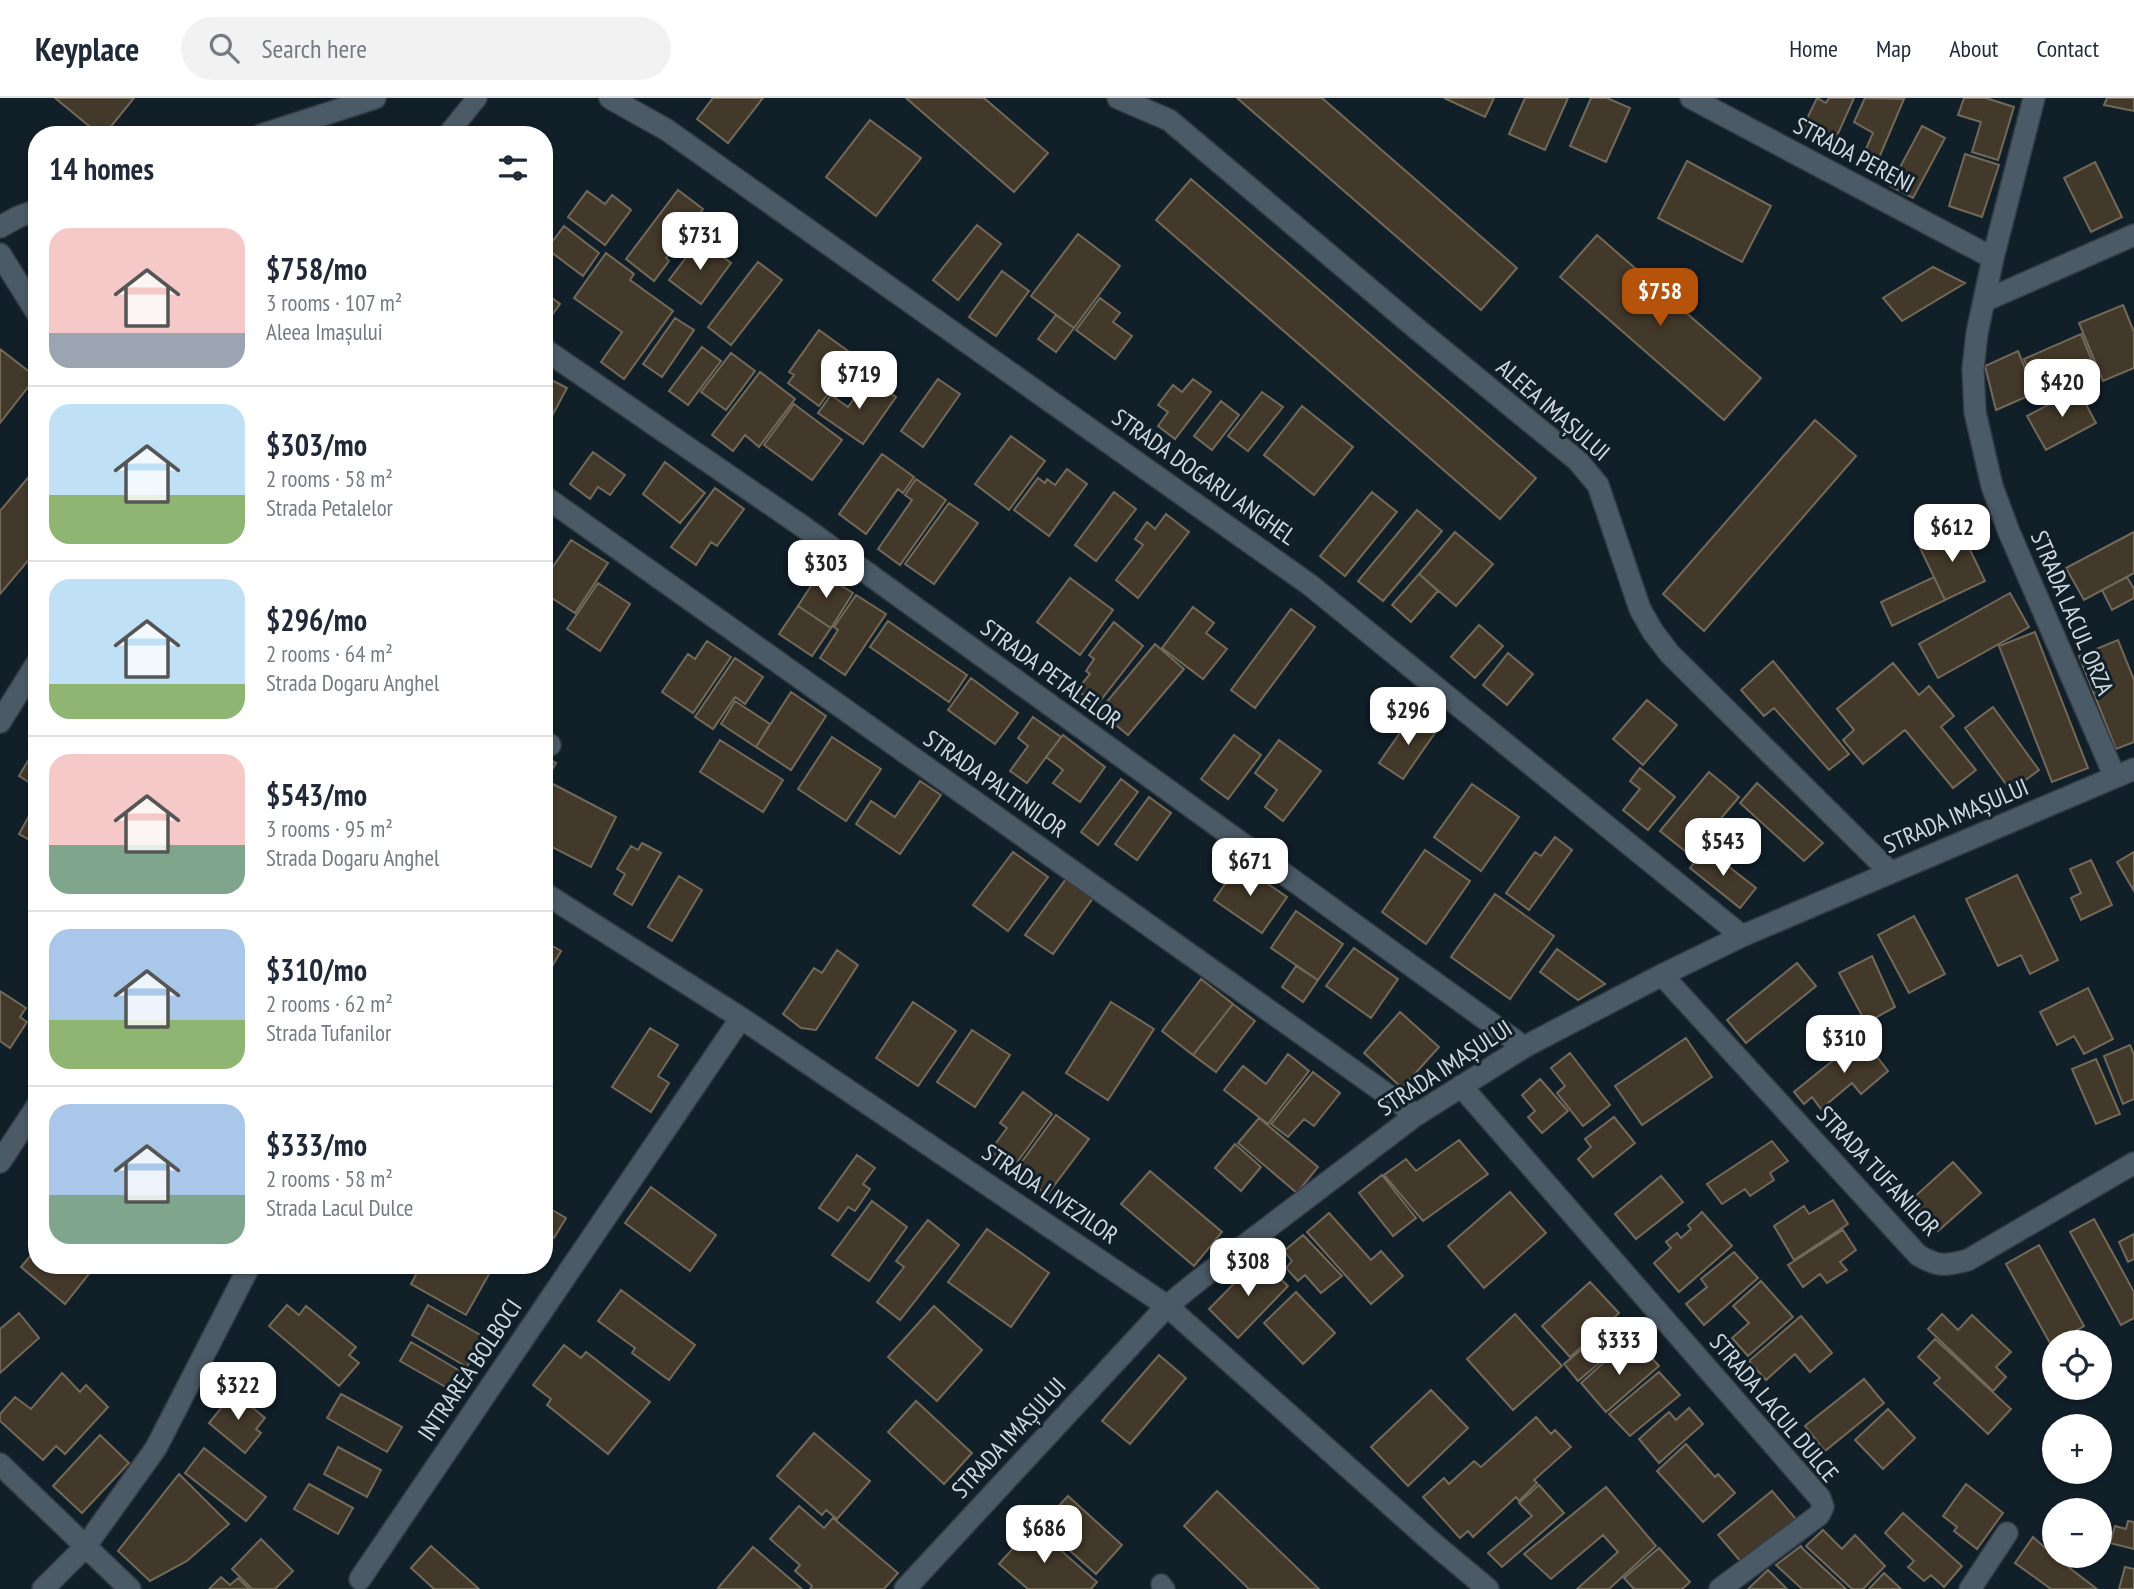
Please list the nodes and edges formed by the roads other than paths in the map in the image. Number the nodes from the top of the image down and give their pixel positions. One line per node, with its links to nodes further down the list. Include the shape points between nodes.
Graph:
1 (375, 98): 7 (street)
2 (477, 98): 8 (lane)
3 (610, 98): 23 (street, STRADA DOGARU ANGHEL, via 667,130 1310,584)
4 (1118, 98): 21 (street, ALEEA IMAȘULUI, via 1169,120 1578,461 1598,485 1640,609 1653,632)
5 (1691, 98): 12 (street, STRADA PERENI)
6 (2034, 98): 12 (street, STRADA LACUL ORZA)
7 (289, 126)
8 (454, 126)
9 (28, 213): 10 (street)
10 (0, 227)
11 (2134, 235): 15 (street)
12 (1993, 258): 15 (street, STRADA LACUL ORZA)
13 (3, 266): 14 (street)
14 (28, 301)
15 (1984, 301): 20 (street, STRADA LACUL ORZA, via 1973,369 1974,401 1992,486 2020,556)
16 (553, 355): 26 (street, STRADA PETALELOR, via 802,526)
17 (553, 502): 28 (street, STRADA PALTINILOR)
18 (28, 677): 19 (street)
19 (0, 722)
20 (2124, 773): 21 (street, STRADA IMAȘULUI)
21 (1890, 872): 23 (street, STRADA IMAȘULUI)
22 (553, 899): 25 (street, STRADA LIVEZILOR)
23 (1742, 936): 24 (street, STRADA IMAȘULUI)
24 (1662, 975): 26 (street, STRADA IMAȘULUI); 31 (street, STRADA TUFANILOR, via 1917,1255 1933,1264 1968,1260)
25 (741, 1018): 33 (street, STRADA LIVEZILOR); 37 (street, INTRAREA BOLBOCI)
26 (1524, 1046): 27 (street, STRADA IMAȘULUI)
27 (1461, 1086): 28 (street, STRADA IMAȘULUI); 42 (street, STRADA LACUL DULCE, via 1820,1498 1819,1515)
28 (1416, 1115): 33 (street, STRADA IMAȘULUI)
29 (28, 1120): 30 (street)
30 (0, 1162)
31 (2134, 1163)
32 (245, 1274): 36 (street, via 156,1448)
33 (1167, 1306): 40 (street, STRADA IMAȘULUI); 41 (street, STRADA LIVEZILOR)
34 (0, 1464): 36 (street)
35 (2007, 1533): 43 (street)
36 (85, 1547): 38 (street); 39 (street)
37 (360, 1579)
38 (43, 1589)
39 (130, 1589)
40 (905, 1589)
41 (1488, 1589)
42 (1720, 1589)
43 (1970, 1589)

